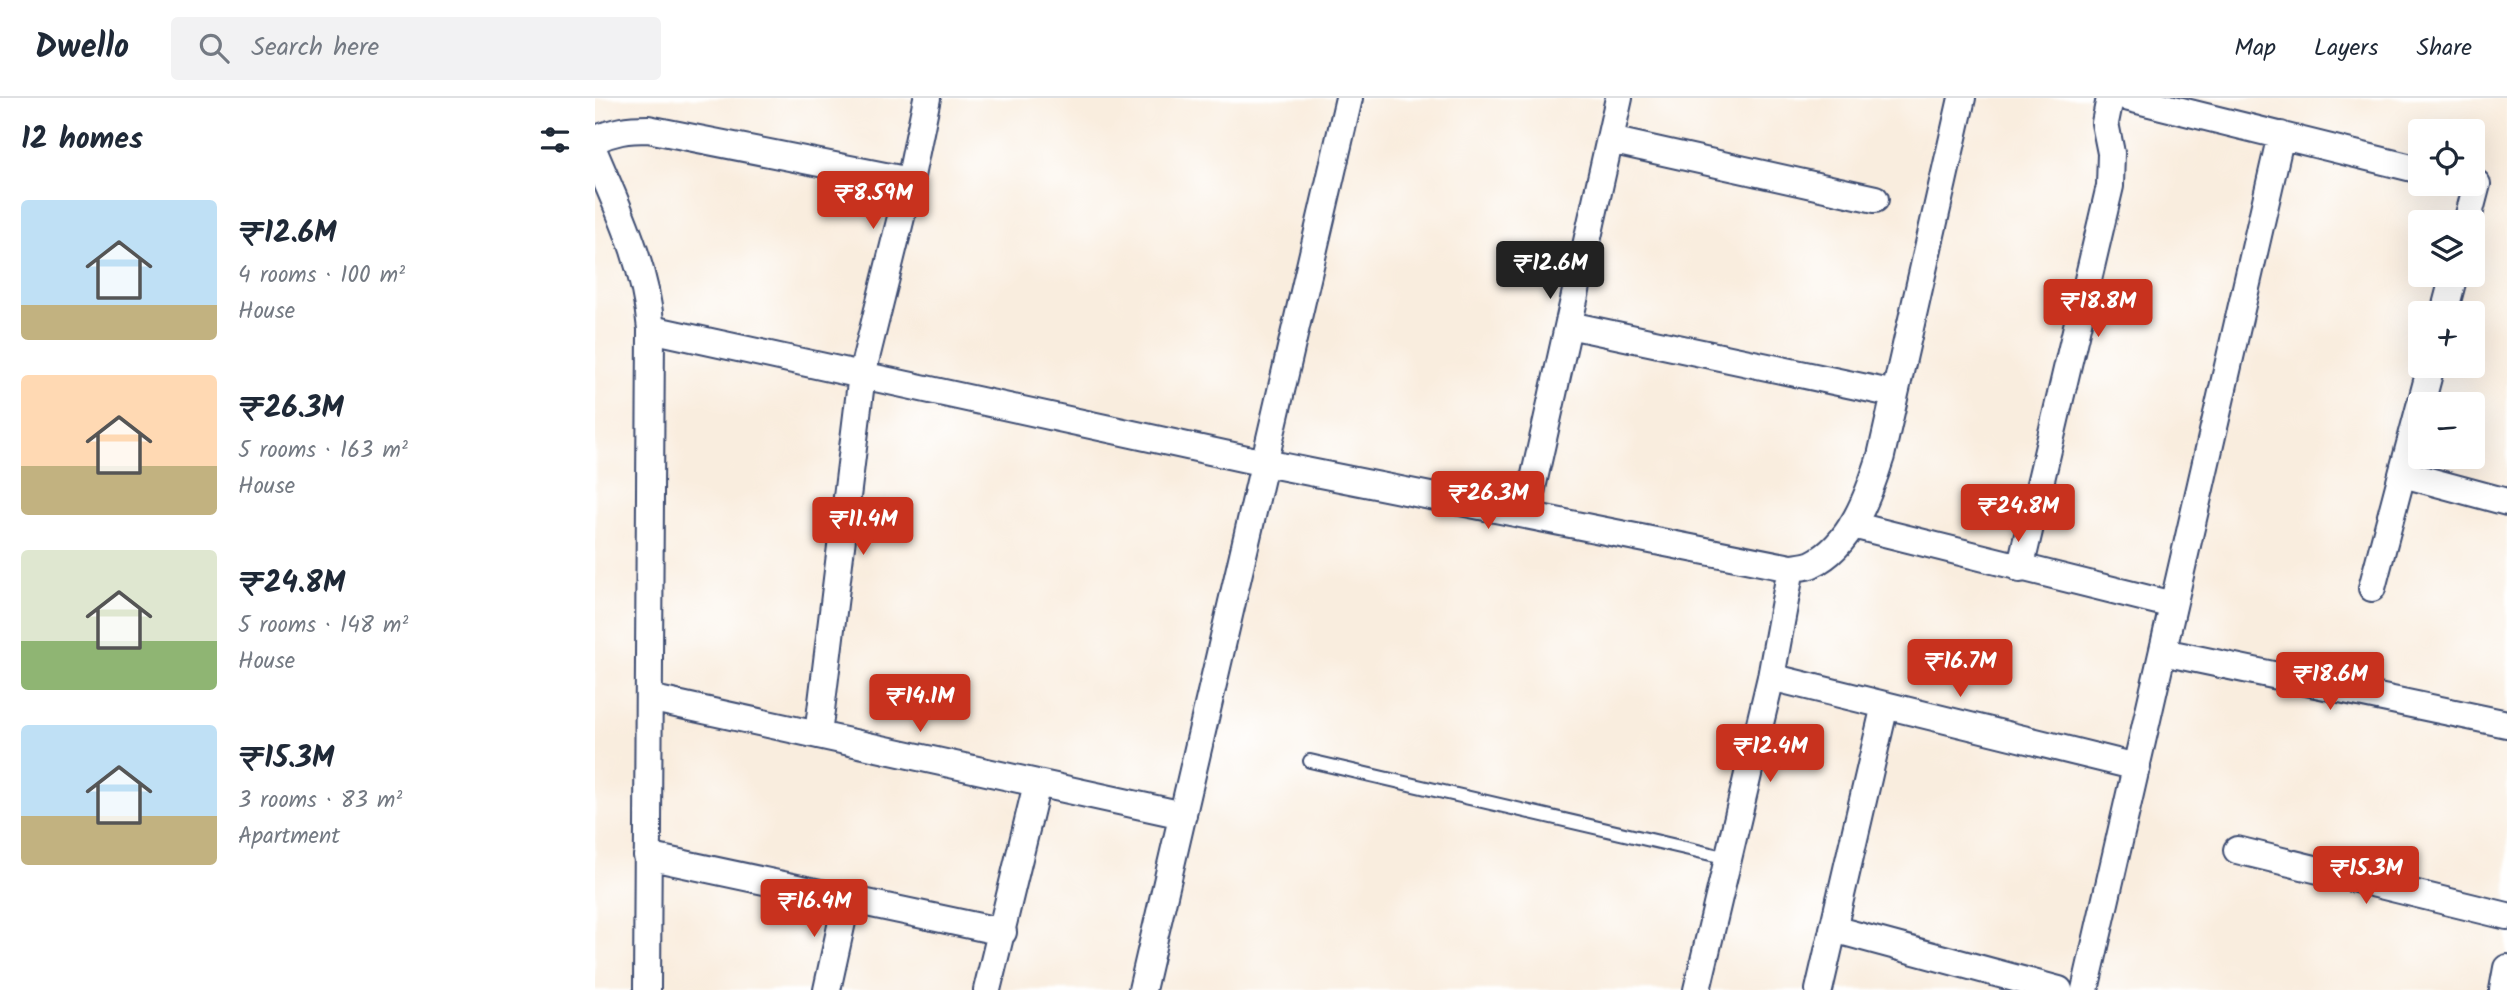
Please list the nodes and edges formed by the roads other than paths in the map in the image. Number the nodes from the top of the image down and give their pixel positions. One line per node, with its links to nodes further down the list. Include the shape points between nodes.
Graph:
1 (927, 98): 12 (street)
2 (1349, 98): 19 (street)
3 (1619, 98): 9 (street)
4 (1962, 98): 17 (street)
5 (2110, 98): 25 (street, via 2105,123 2111,153 2110,186)
6 (2129, 98): 7 (street)
7 (2281, 135): 11 (street); 27 (street)
8 (595, 140): 12 (street, via 610,132 648,129)
9 (1610, 140): 13 (street); 14 (street)
10 (595, 154): 15 (street, via 634,247 648,295)
11 (2408, 167)
12 (910, 181): 16 (street)
13 (1875, 199)
14 (1569, 325): 17 (street); 22 (street)
15 (651, 329): 16 (street); 30 (street)
16 (862, 374): 19 (street); 33 (street)
17 (1895, 394): 23 (street, via 1868,496)
18 (2408, 455): 20 (street)
19 (1265, 463): 22 (street); 37 (street)
20 (2403, 474): 21 (street); 26 (street)
21 (2507, 502)
22 (1527, 515): 24 (street)
23 (1852, 525): 24 (street, via 1829,554 1811,565); 25 (street)
24 (1791, 568): 29 (street)
25 (2020, 569): 27 (street)
26 (2372, 588)
27 (2173, 605): 28 (street)
28 (2162, 652): 32 (street); 35 (street)
29 (1772, 677): 31 (street); 40 (street)
30 (649, 698): 33 (street); 39 (street)
31 (1885, 705): 35 (street); 43 (street)
32 (2507, 724)
33 (818, 735): 36 (street)
34 (1310, 761): 40 (lane)
35 (2137, 767): 53 (street)
36 (1037, 785): 37 (street); 44 (street)
37 (1183, 815): 49 (street)
38 (2237, 850): 42 (street)
39 (647, 856): 41 (street); 46 (street)
40 (1728, 858): 50 (street)
41 (847, 898): 44 (street); 47 (street)
42 (2507, 916)
43 (1833, 929): 51 (street); 52 (street)
44 (1003, 932): 48 (street)
45 (2507, 968): 54 (street)
46 (647, 990)
47 (827, 990)
48 (988, 990)
49 (1142, 990)
50 (1697, 990)
51 (1819, 990)
52 (2059, 990)
53 (2085, 990)
54 (2503, 990)

